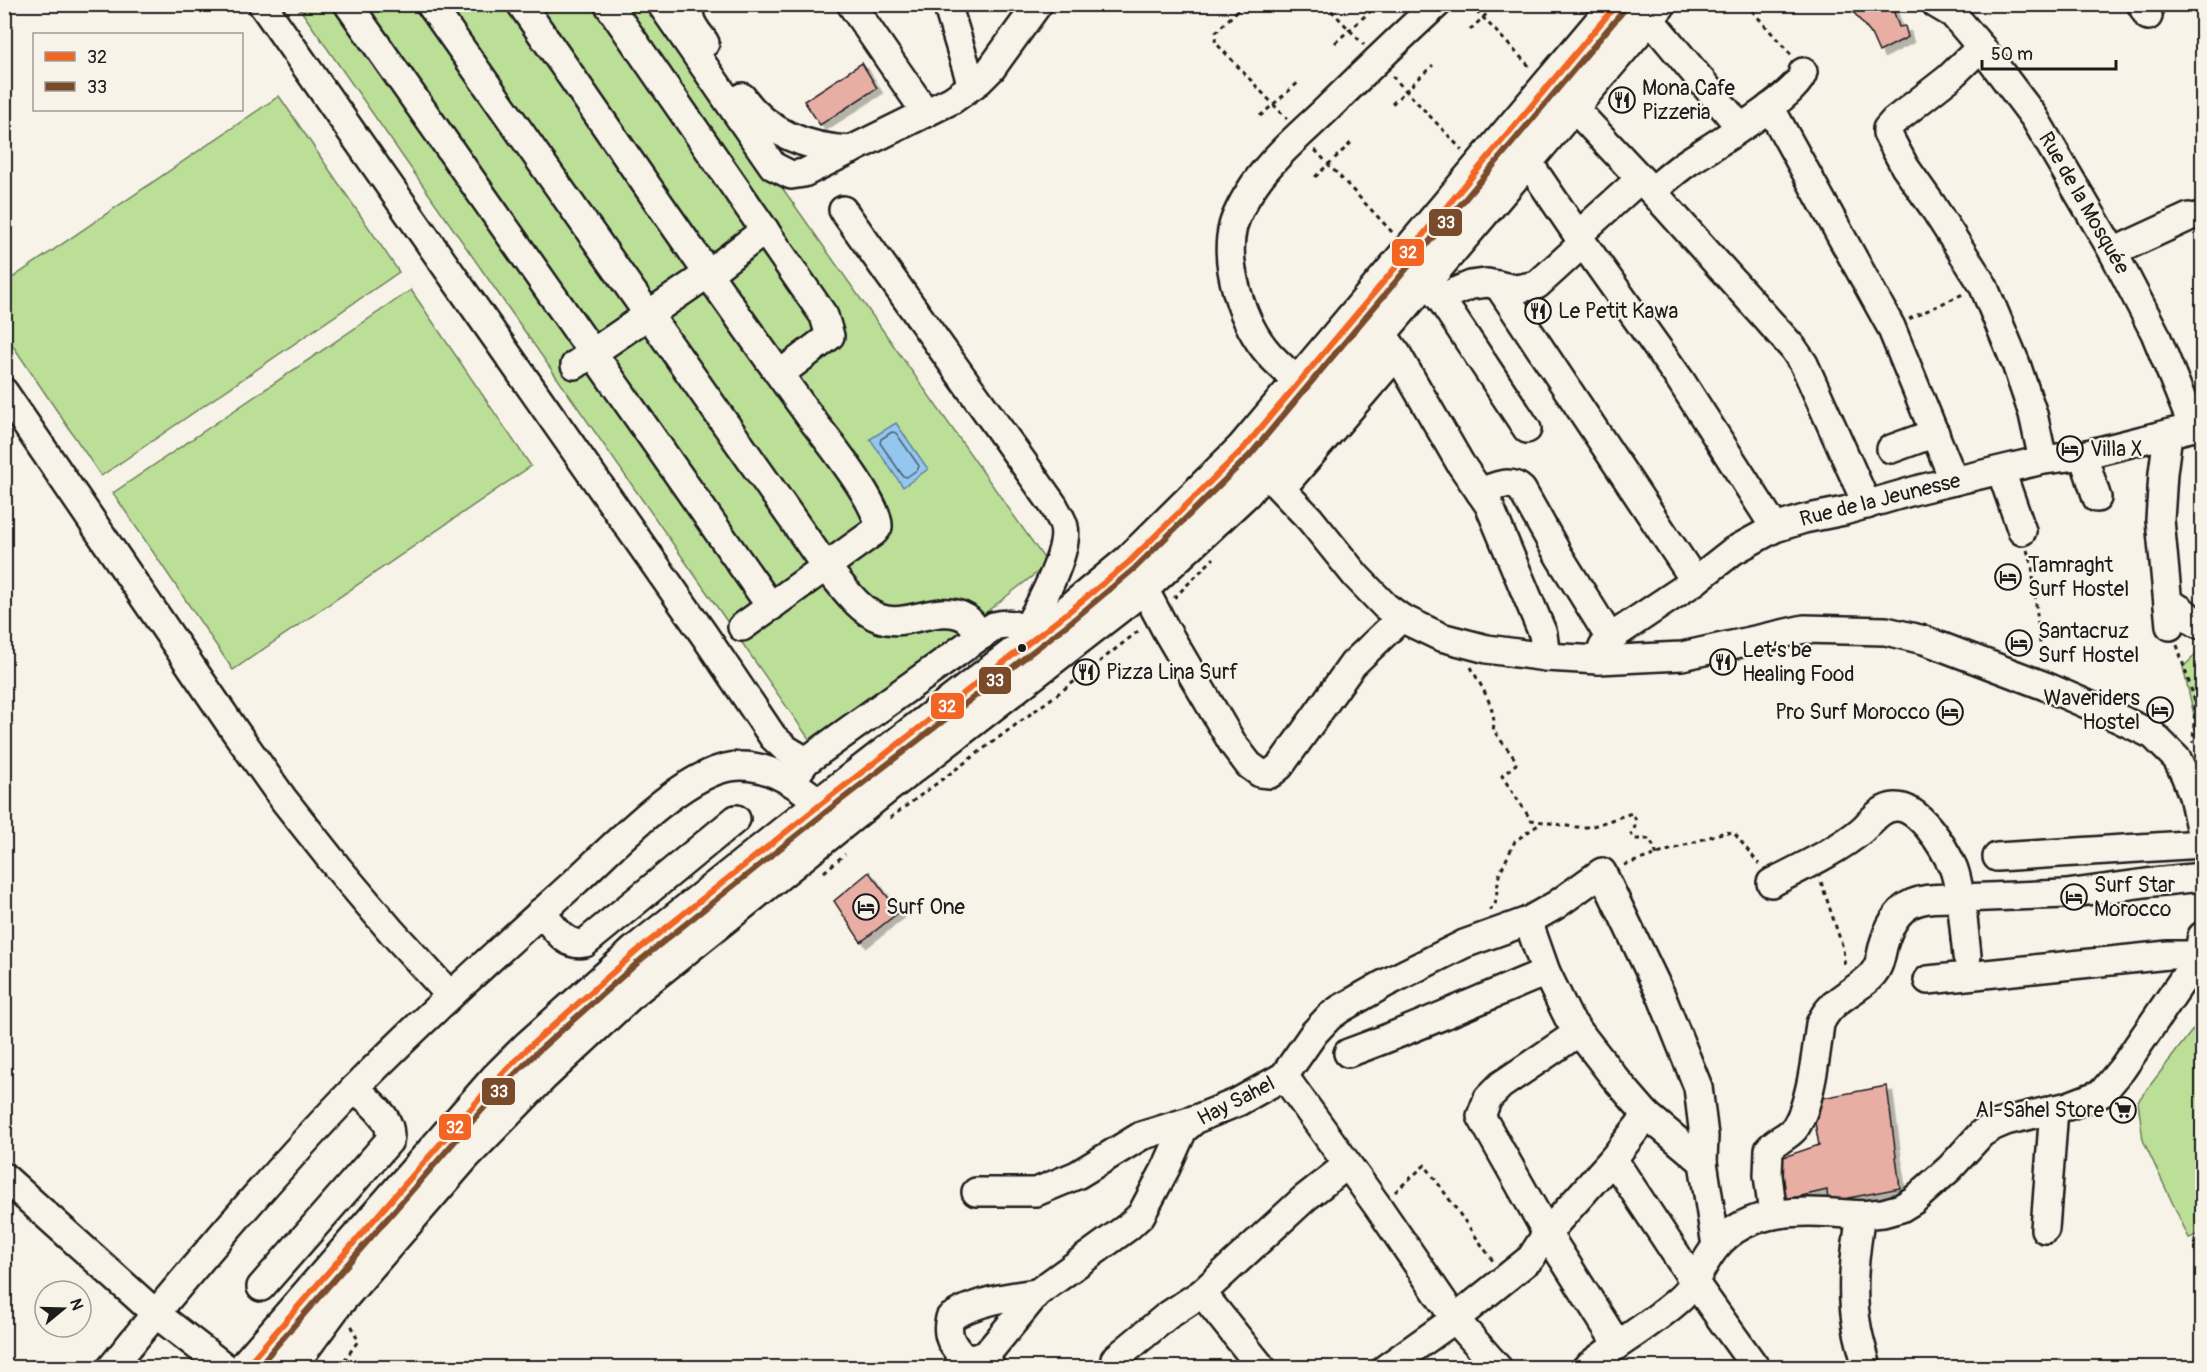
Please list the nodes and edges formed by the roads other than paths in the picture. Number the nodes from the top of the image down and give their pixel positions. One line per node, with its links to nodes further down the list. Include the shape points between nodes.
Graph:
1 (262, 4): 66 (street)
2 (348, 4): 35 (street)
3 (430, 4): 33 (street)
4 (521, 4): 30 (street)
5 (608, 4): 27 (street)
6 (661, 4): 22 (street, via 778,170 791,175 804,173)
7 (691, 4): 22 (street, via 690,21 759,117 807,145)
8 (851, 4): 20 (street)
9 (947, 4): 17 (street)
10 (1038, 4): 17 (street, via 990,69)
11 (1437, 4): 37 (street, via 1300,134 1255,183 1233,226 1234,282 1242,306 1269,354)
12 (1617, 4): 18 (highway)
13 (1953, 8): 15 (street, Rue de la Mosquée)
14 (1654, 11): 18 (highway); 21 (street)
15 (1981, 47): 29 (street, Rue de la Mosquée, via 2034,117); 45 (street, via 1887,129 1905,167 1983,285 2016,364)
16 (1803, 72): 19 (street, via 1798,82)
17 (972, 86): 20 (street)
18 (1561, 96): 23 (highway); 24 (street); 37 (highway, via 1480,168)
19 (1770, 107): 21 (street); 41 (street, via 1892,327)
20 (926, 113): 22 (street)
21 (1740, 127): 24 (street)
22 (851, 150)
23 (1526, 159): 28 (street); 32 (highway)
24 (1646, 185): 28 (street); 51 (street, via 1793,348 1804,364)
25 (843, 210): 62 (street, via 1054,506 1064,526 1063,552 1036,612)
26 (2190, 217): 29 (street)
27 (765, 230): 30 (street); 36 (street, via 830,329 830,336)
28 (1581, 239): 31 (street, via 1537,285 1516,289); 52 (street, via 1681,381)
29 (2113, 252): 39 (street, Rue de la Mosquée)
30 (709, 273): 33 (street); 36 (street)
31 (1498, 285): 32 (street); 55 (street)
32 (1432, 290): 34 (highway); 40 (street)
33 (647, 314): 35 (street); 54 (street)
34 (1389, 343): 46 (highway); 49 (street)
35 (584, 359): 57 (street)
36 (780, 374): 54 (street, via 878,516 879,527 874,532)
37 (1299, 382): 46 (highway)
38 (4, 392): 81 (street, via 285,800 385,924)
39 (2198, 426): 42 (street, Rue de la Jeunesse)
40 (1527, 429)
41 (1935, 433): 43 (street); 48 (street)
42 (2168, 434): 44 (street, Rue de la Jeunesse); 59 (street, via 2160,520 2169,615 2180,607)
43 (1891, 449)
44 (2083, 455): 45 (street, Rue de la Jeunesse); 50 (street)
45 (2043, 460): 47 (street, Rue de la Jeunesse)
46 (1263, 469): 56 (highway); 58 (street, via 1356,576); 62 (highway, via 1129,562)
47 (2001, 471): 48 (street, Rue de la Jeunesse); 53 (street)
48 (1954, 481): 51 (street, Rue de la Jeunesse)
49 (1480, 492): 63 (street, via 1509,483 1522,490); 64 (street, via 1543,634)
50 (2097, 498)
51 (1867, 505): 52 (street, Rue de la Jeunesse)
52 (1775, 528): 55 (street, Rue de la Jeunesse, via 1732,551)
53 (2022, 531)
54 (826, 567): 57 (street); 61 (street, via 878,618 907,621 945,613 967,619)
55 (1695, 581): 63 (street, Rue de la Jeunesse)
56 (1151, 601): 58 (street, via 1233,744 1249,765 1260,773 1270,774 1280,766 1353,664); 62 (highway)
57 (771, 607): 60 (street)
58 (1401, 618): 64 (street, via 1461,643)
59 (2202, 625)
60 (742, 627)
61 (981, 636): 62 (street, via 994,626 1011,623); 66 (street)
62 (1035, 645): 67 (highway); 110 (highway, via 887,786 632,991 542,1076 463,1156 336,1304)
63 (1604, 649): 64 (street); 65 (street, via 1682,656 1804,629 1886,631 1924,640 2045,686 2153,735)
64 (1546, 657)
65 (2191, 759): 69 (street, via 2193,796)
66 (799, 772): 67 (street); 75 (street, via 774,773 750,766 726,768 703,776 658,806)
67 (821, 804): 108 (highway, via 637,951 529,1047)
68 (736, 819): 75 (street, via 585,943 578,945 566,940)
69 (2202, 837)
70 (2202, 844): 71 (street)
71 (1997, 857)
72 (2202, 877): 74 (street, via 2066,894)
73 (1771, 884): 74 (street, via 1861,831 1883,810 1904,807 1931,830 1954,868)
74 (1961, 898): 78 (street); 94 (street, via 1920,899 1901,909 1894,918 1876,970 1830,1006 1820,1024 1810,1086 1799,1120 1769,1149)
75 (541, 912): 81 (street)
76 (1528, 921): 79 (street); 84 (street, via 1464,944 1340,1009 1314,1033); 90 (street, via 1602,872 1698,1087)
77 (2200, 945): 80 (street, via 2168,955); 86 (street, via 2113,1081 2102,1093)
78 (1967, 956)
79 (1546, 972): 82 (street); 83 (street)
80 (1928, 980)
81 (450, 995): 85 (street)
82 (1579, 1032): 87 (street); 97 (street, via 1501,1085 1488,1098 1481,1116)
83 (1348, 1053)
84 (1284, 1076): 88 (street, Hay Sahel, via 1238,1102); 91 (street, Hay Sahel)
85 (355, 1088): 100 (street, via 387,1121 389,1141); 103 (street, via 248,1203)
86 (2054, 1109): 95 (street, via 1994,1126 1982,1133 1914,1200 1901,1208); 96 (street)
87 (1647, 1115): 89 (street); 90 (street)
88 (1196, 1119): 93 (street, via 1141,1136 1077,1175 1036,1192); 101 (street, Hay Sahel, via 1178,1138 1141,1215)
89 (1613, 1159): 97 (street); 99 (street)
90 (1703, 1162): 98 (street)
91 (1347, 1165): 102 (street, via 1305,1197); 104 (street, Hay Sahel)
92 (4, 1177): 103 (street)
93 (976, 1192)
94 (1773, 1215): 95 (street); 98 (street, via 1756,1218)
95 (1861, 1215): 116 (street, via 1853,1278 1854,1305)
96 (2045, 1229)
97 (1547, 1233): 104 (street, via 1531,1258); 105 (street)
98 (1716, 1246): 99 (street)
99 (1695, 1283): 105 (street); 115 (street)
100 (261, 1287)
101 (1037, 1293): 107 (street, Hay Sahel); 107 (street, via 985,1302 950,1318 948,1335 958,1353 967,1360)
102 (1202, 1293): 106 (street); 111 (street)
103 (155, 1313): 108 (street); 109 (street)
104 (1455, 1319): 112 (street); 113 (street, Hay Sahel)
105 (1622, 1349): 114 (street)
106 (1115, 1359)
107 (989, 1361)
108 (244, 1367)
109 (111, 1368)
110 (288, 1368)
111 (1262, 1368)
112 (1386, 1368)
113 (1498, 1368)
114 (1586, 1368)
115 (1756, 1368)
116 (1867, 1368)

